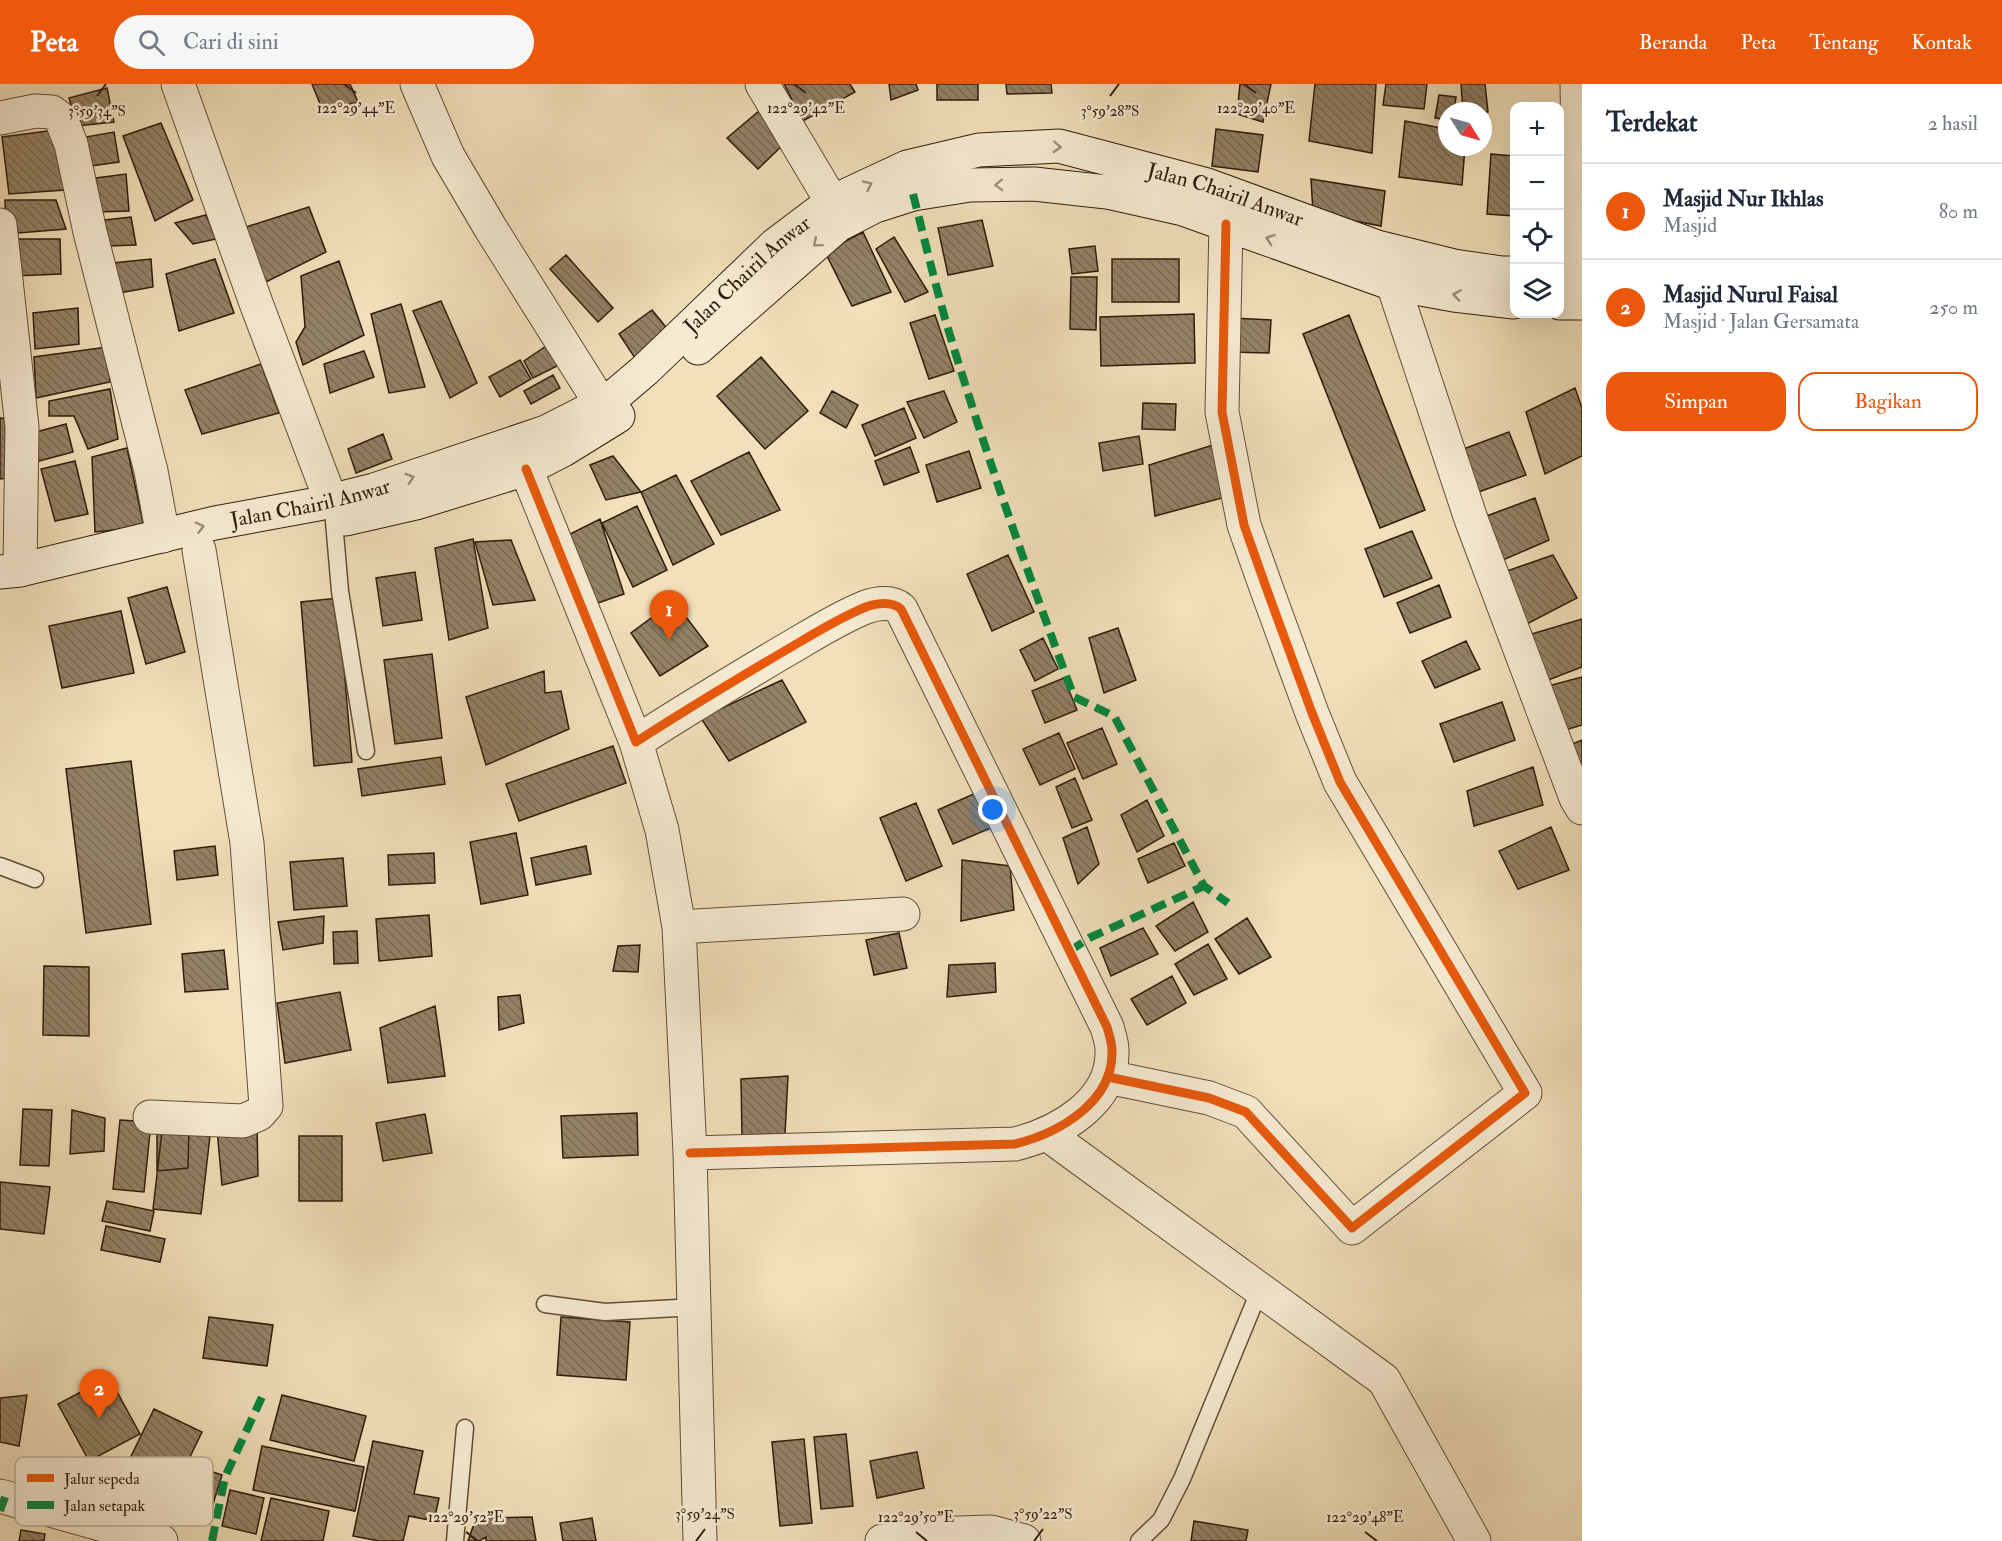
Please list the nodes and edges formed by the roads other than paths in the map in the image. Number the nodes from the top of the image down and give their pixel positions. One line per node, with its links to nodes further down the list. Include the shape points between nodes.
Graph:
1 (178, 84): 17 (street)
2 (417, 84): 15 (street, via 448,156)
3 (762, 84): 6 (street)
4 (1577, 84): 11 (street)
5 (0, 118): 18 (street, via 35,111 52,112 61,119)
6 (832, 202): 9 (street, Jalan Chairil Anwar, one-way to 9, via 908,167 979,150 1059,146 1207,185); 15 (street, Jalan Chairil Anwar, via 775,245 645,370)
7 (1226, 224): 12 (street, Jalan Chairil Anwar, one-way to 7); 16 (street, Jalan Chairil Anwar, one-way to 16, via 1183,209 1107,192 1034,184 970,185 913,194 875,207 838,225 636,403); 28 (street, via 1222,412 1244,525 1259,569 1340,782 1525,1093 1352,1228 1246,1112 1209,1098)
8 (0, 225): 20 (street, via 21,427)
9 (1395, 251): 10 (street, Jalan Chairil Anwar, via 1454,266); 12 (street)
10 (1510, 273)
11 (1576, 281): 13 (street)
12 (1393, 284): 14 (street, Jalan Chairil Anwar, one-way to 12); 23 (street, via 1471,519)
13 (1564, 298)
14 (1510, 301)
15 (601, 404): 17 (street, Jalan Chairil Anwar, one-way to 15, via 374,490 546,432)
16 (526, 469): 17 (street, Jalan Chairil Anwar, via 416,503); 21 (street)
17 (333, 511): 18 (street, Jalan Chairil Anwar, one-way to 17, via 215,523); 19 (street, Jalan Chairil Anwar); 22 (lane, via 340,591)
18 (163, 536): 20 (street, Jalan Chairil Anwar)
19 (199, 550): 20 (street, Jalan Chairil Anwar); 29 (street, via 247,843 267,1106 243,1121)
20 (7, 576)
21 (636, 742): 27 (street, via 662,830); 28 (street, via 836,621 868,606 897,605 923,650 1107,1027 1112,1051)
22 (366, 751)
23 (1582, 808)
24 (0, 866): 25 (lane)
25 (35, 879)
26 (903, 914): 27 (street)
27 (679, 927): 31 (street)
28 (1108, 1077): 30 (street, via 1090,1104 1070,1122)
29 (150, 1117)
30 (1047, 1134): 31 (street, via 1015,1144); 32 (street)
31 (690, 1153): 34 (street)
32 (1260, 1289): 45 (lane, via 1182,1479 1161,1520); 46 (street, via 1384,1380)
33 (545, 1304): 34 (lane, via 605,1312)
34 (695, 1307): 42 (street)
35 (465, 1428): 41 (lane)
36 (0, 1496): 37 (street)
37 (15, 1500)
38 (107, 1526): 40 (street)
39 (929, 1537): 43 (street); 44 (street, via 991,1532)
40 (161, 1541)
41 (455, 1541)
42 (700, 1541)
43 (882, 1541)
44 (1024, 1541)
45 (1139, 1541)
46 (1474, 1541)

